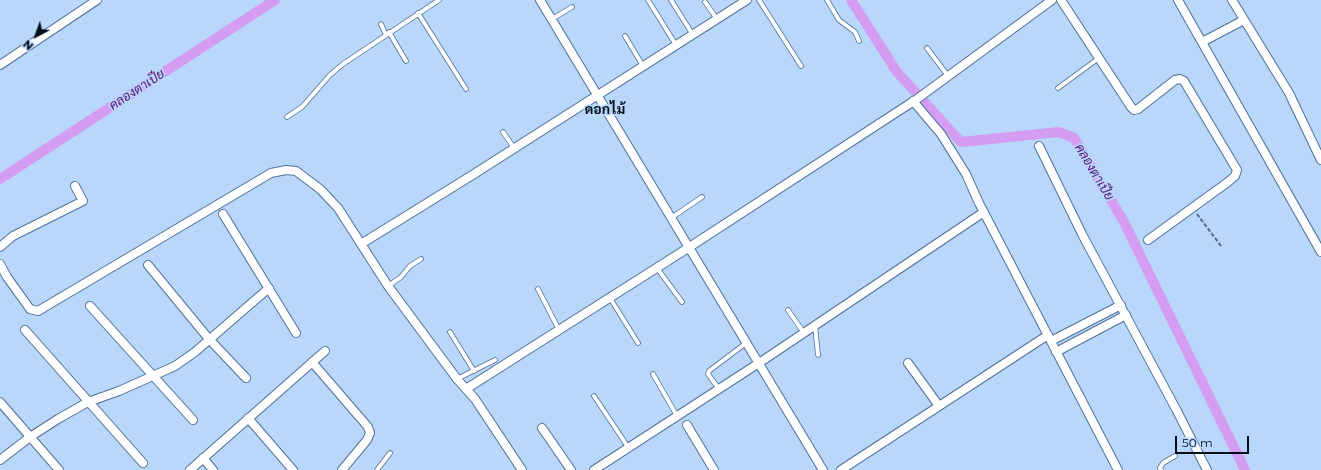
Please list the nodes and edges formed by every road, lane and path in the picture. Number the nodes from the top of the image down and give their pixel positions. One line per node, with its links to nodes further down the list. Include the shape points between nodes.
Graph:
1 (97, 0): 29 (street)
2 (439, 0): 15 (lane)
3 (540, 0): 16 (street)
4 (648, 0): 25 (lane)
5 (671, 0): 21 (lane)
6 (747, 0): 17 (street)
7 (759, 0): 31 (lane)
8 (828, 0): 23 (lane, via 840,20 854,32)
9 (1052, 0): 32 (street)
10 (1061, 0): 27 (street)
11 (1178, 0): 24 (street)
12 (1232, 0): 18 (street)
13 (705, 2): 17 (lane)
14 (572, 7): 16 (lane)
15 (418, 13): 20 (lane); 34 (lane)
16 (552, 19): 35 (street)
17 (717, 19): 21 (street)
18 (1244, 20): 24 (street); 41 (street, via 1288,93)
19 (381, 24): 20 (lane)
20 (387, 33): 28 (lane); 37 (lane, via 330,75 302,107)
21 (692, 35): 25 (street)
22 (625, 36): 30 (lane)
23 (859, 41)
24 (1202, 42): 53 (street)
25 (676, 45): 30 (street)
26 (928, 48): 32 (lane)
27 (1099, 58): 33 (lane); 44 (street, via 1134,110 1175,80 1184,81 1190,89 1237,170 1233,179)
28 (406, 61)
29 (0, 65)
30 (643, 66): 35 (street)
31 (801, 66)
32 (947, 78): 36 (street)
33 (1058, 88)
34 (466, 89)
35 (597, 95): 40 (street); 47 (street)
36 (915, 100): 45 (street, via 945,140 966,174); 52 (street)
37 (287, 118)
38 (503, 132): 40 (lane)
39 (1039, 146): 63 (street)
40 (514, 148): 49 (street)
41 (1321, 160)
42 (75, 186): 51 (street, via 82,201 13,236)
43 (702, 197): 47 (lane)
44 (1192, 208): 48 (street); 50 (path)
45 (984, 212): 67 (street); 73 (street)
46 (223, 214): 59 (street)
47 (671, 218): 52 (street)
48 (1148, 240)
49 (361, 244): 55 (street, via 338,208 320,189 296,171 286,170 271,173 38,311 30,310); 58 (street)
50 (1221, 246)
51 (0, 247)
52 (688, 248): 57 (street); 76 (street)
53 (1321, 252)
54 (421, 259): 58 (lane)
55 (0, 264)
56 (148, 265): 74 (street)
57 (657, 267): 61 (street); 62 (lane)
58 (388, 286): 88 (street)
59 (269, 288): 71 (street); 74 (street)
60 (538, 289): 69 (lane)
61 (609, 298): 69 (street); 75 (lane)
62 (682, 302)
63 (1121, 305): 66 (street); 73 (street)
64 (90, 306): 86 (street)
65 (788, 310): 72 (lane)
66 (1126, 315): 78 (street); 121 (street)
67 (815, 325): 72 (street); 79 (lane)
68 (25, 330): 93 (street)
69 (559, 330): 89 (street)
70 (450, 332): 84 (lane)
71 (296, 333)
72 (804, 333): 82 (street)
73 (1050, 338): 78 (street); 94 (street)
74 (209, 339): 86 (street, via 175,366); 87 (street)
75 (638, 343)
76 (746, 343): 82 (street); 90 (lane, via 709,371 708,374)
77 (325, 351): 81 (street)
78 (1056, 352): 119 (street)
79 (818, 355)
80 (495, 360): 84 (lane)
81 (312, 362): 96 (street); 111 (street, via 368,427 370,433)
82 (759, 363): 90 (street); 117 (street)
83 (908, 363): 94 (street)
84 (474, 371): 88 (lane)
85 (653, 374): 95 (lane)
86 (154, 376): 93 (street); 97 (street)
87 (246, 378)
88 (456, 379): 89 (street)
89 (466, 389): 113 (street)
90 (719, 389): 95 (street)
91 (594, 396): 101 (lane)
92 (0, 402): 100 (street)
93 (88, 402): 100 (street); 106 (street)
94 (939, 406): 118 (street)
95 (677, 416): 101 (street)
96 (248, 418): 104 (street); 110 (street)
97 (193, 420)
98 (687, 425): 116 (street)
99 (542, 428): 114 (street)
100 (30, 437): 105 (street); 107 (street)
101 (628, 447): 115 (street)
102 (390, 453): 112 (lane)
103 (1175, 456): 120 (lane, via 1163,463)
104 (203, 458): 108 (street); 109 (street)
105 (0, 460)
106 (143, 463)
107 (59, 470)
108 (190, 470)
109 (213, 470)
110 (293, 470)
111 (342, 470)
112 (377, 470)
113 (522, 470)
114 (571, 470)
115 (594, 470)
116 (714, 470)
117 (823, 470)
118 (841, 470)
119 (1118, 470)
120 (1161, 470)
121 (1207, 470)

